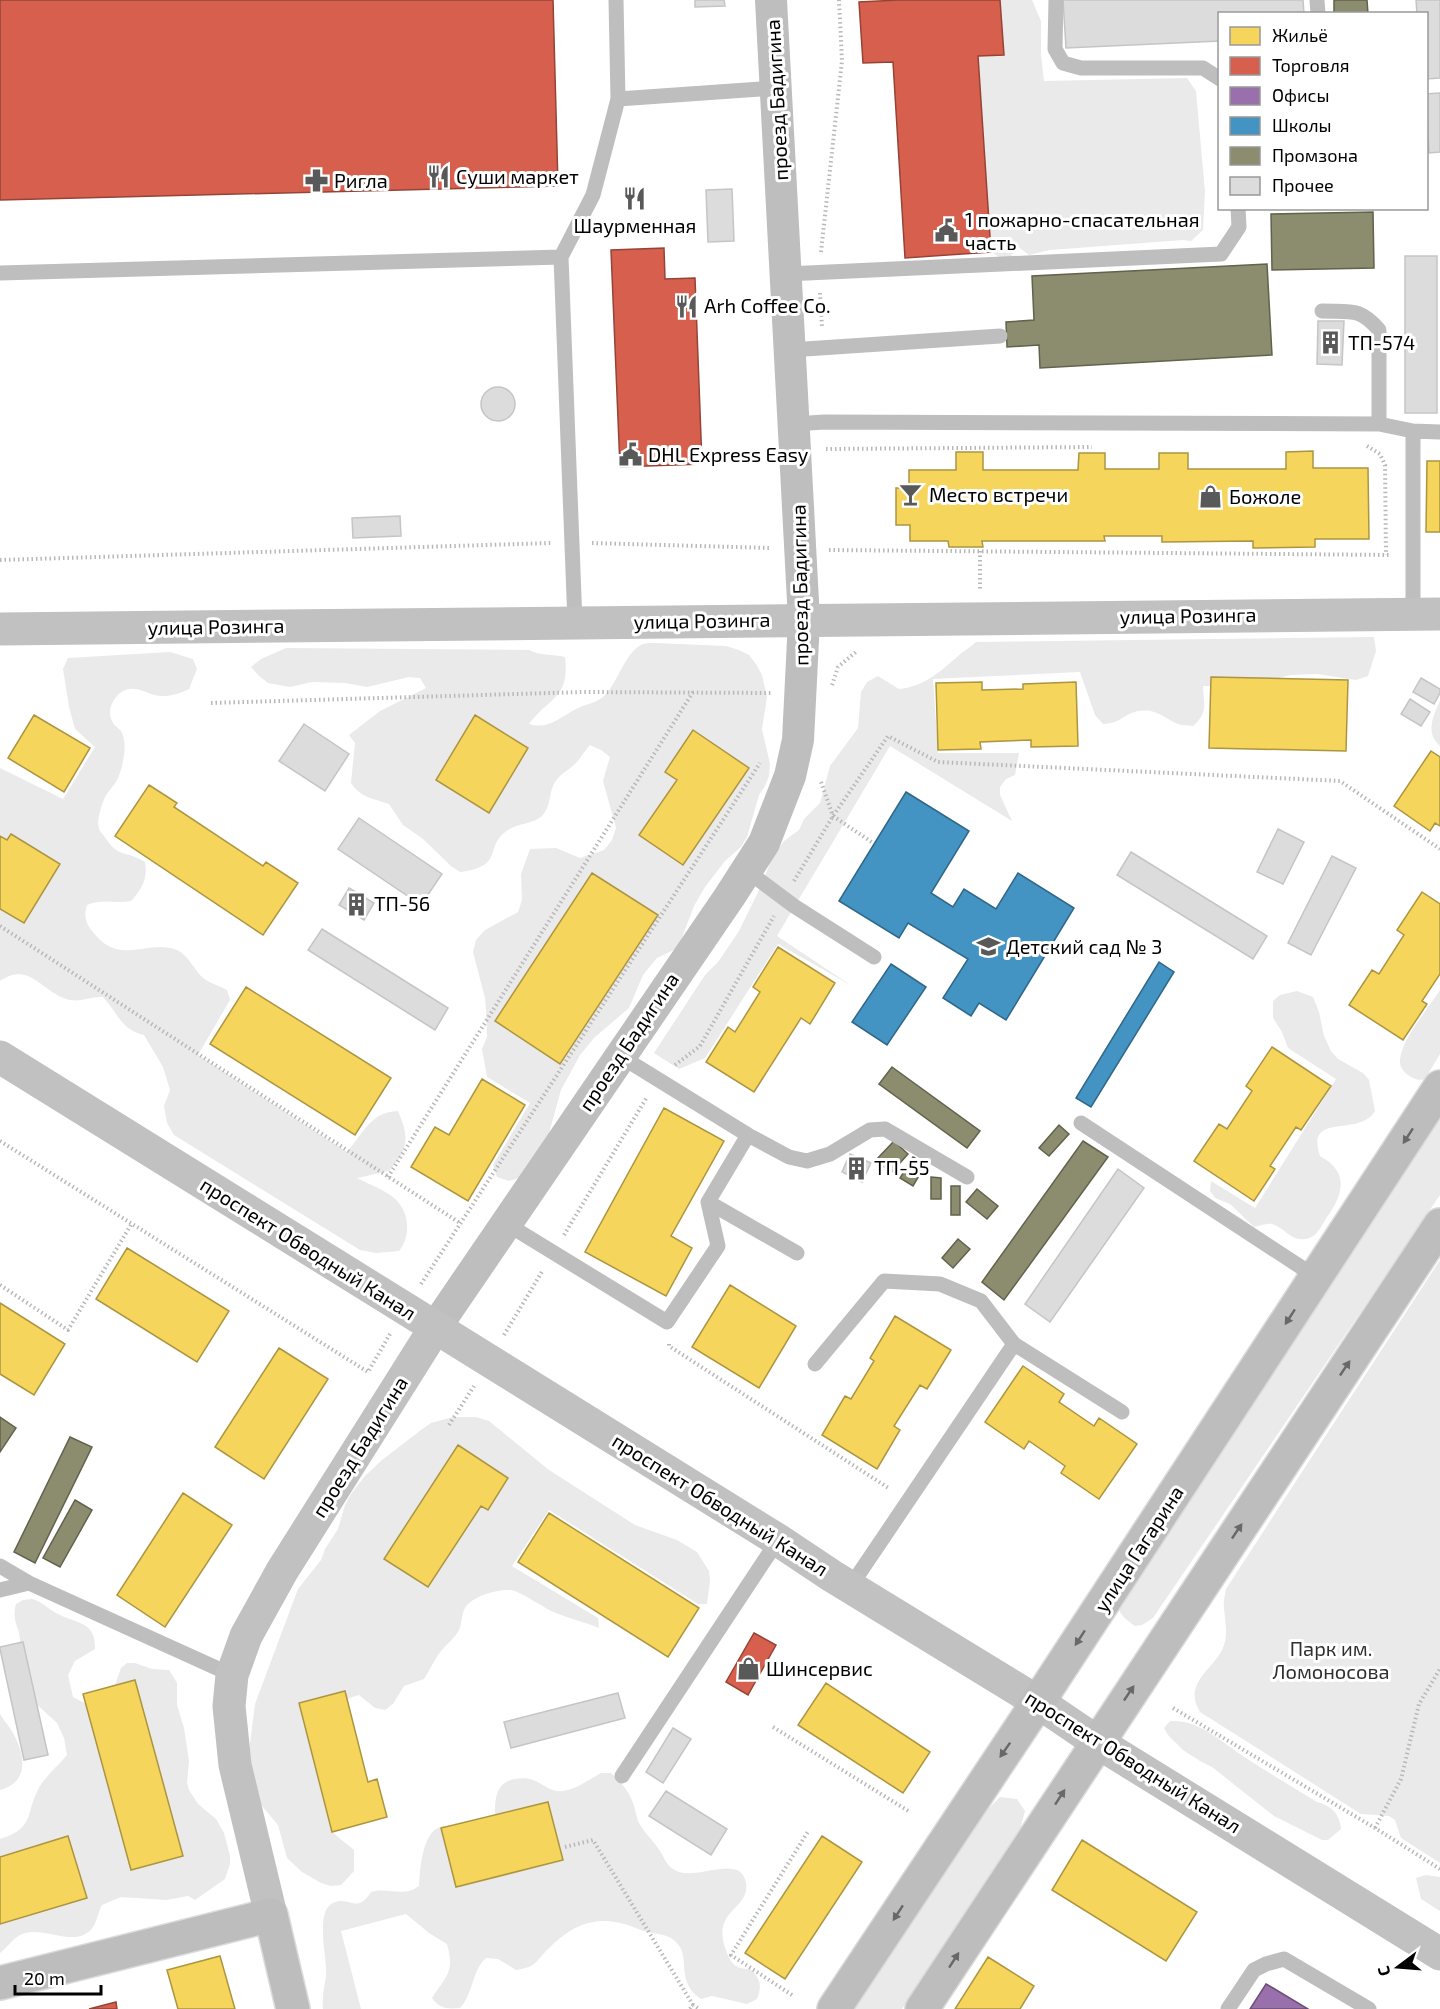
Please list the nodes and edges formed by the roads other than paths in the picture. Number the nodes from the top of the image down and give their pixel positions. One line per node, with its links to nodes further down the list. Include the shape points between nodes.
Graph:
1 (616, 0): 6 (lane)
2 (771, 0): 5 (street, проезд Бадигина)
3 (1056, 0): 4 (lane, via 1055,49 1063,63 1081,68 1203,68)
4 (1218, 78)
5 (776, 88): 6 (lane); 10 (street, проезд Бадигина)
6 (618, 99): 8 (lane, via 593,195)
7 (1238, 210): 10 (lane, via 1239,227 1221,254)
8 (561, 257): 9 (lane); 20 (lane)
9 (0, 273)
10 (786, 274): 13 (street, проезд Бадигина)
11 (1322, 310): 15 (lane, via 1361,313 1379,330)
12 (1000, 336): 13 (lane)
13 (790, 350): 14 (street, проезд Бадигина)
14 (795, 424): 15 (lane); 19 (street, проезд Бадигина)
15 (1379, 424): 16 (lane)
16 (1413, 431): 17 (lane); 18 (lane, via 1413,553)
17 (1440, 432)
18 (1426, 614): 19 (street, улица Розинга)
19 (804, 620): 20 (street, улица Розинга); 22 (street, проезд Бадигина, via 798,740 790,776 764,843)
20 (575, 623): 21 (street, улица Розинга)
21 (0, 629)
22 (746, 870): 23 (lane, via 783,899); 24 (street, проезд Бадигина)
23 (874, 957)
24 (620, 1056): 28 (lane); 31 (street, проезд Бадигина)
25 (0, 1057): 35 (street, проспект Обводный Канал)
26 (1440, 1087): 34 (main road, улица Гагарина, one-way to 34)
27 (1081, 1123): 34 (lane)
28 (748, 1135): 29 (lane, via 789,1157 807,1161 830,1154 870,1130 885,1129); 30 (lane)
29 (967, 1178)
30 (708, 1202): 31 (lane, via 718,1245 667,1322); 33 (lane)
31 (505, 1223): 35 (street, проезд Бадигина)
32 (1440, 1225): 46 (main road, one-way to 32)
33 (797, 1252)
34 (1316, 1277): 45 (main road, улица Гагарина, one-way to 45)
35 (435, 1328): 39 (street, проспект Обводный Канал); 44 (street, проезд Бадигина, via 282,1571 246,1636)
36 (1014, 1344): 37 (lane, via 981,1301 940,1284 884,1281); 38 (lane); 42 (lane)
37 (815, 1364)
38 (1122, 1412)
39 (778, 1540): 42 (street, проспект Обводный Канал); 47 (lane)
40 (0, 1566): 41 (lane)
41 (29, 1583): 43 (lane); 44 (lane)
42 (850, 1587): 45 (street, проспект Обводный Канал)
43 (0, 1590)
44 (232, 1675): 48 (street, проезд Бадигина, via 229,1706 235,1766)
45 (1038, 1702): 46 (street, проспект Обводный Канал); 52 (main road, улица Гагарина, one-way to 52)
46 (1096, 1742): 49 (street, проспект Обводный Канал); 53 (main road, one-way to 46)
47 (622, 1776)
48 (271, 1915): 50 (main road); 51 (main road, проезд Бадигина)
49 (1440, 1954)
50 (0, 1983)
51 (293, 2009)
52 (834, 2009)
53 (922, 2009)
54 (1228, 2009): 55 (lane, via 1254,1970 1284,1959)
55 (1369, 2009)

